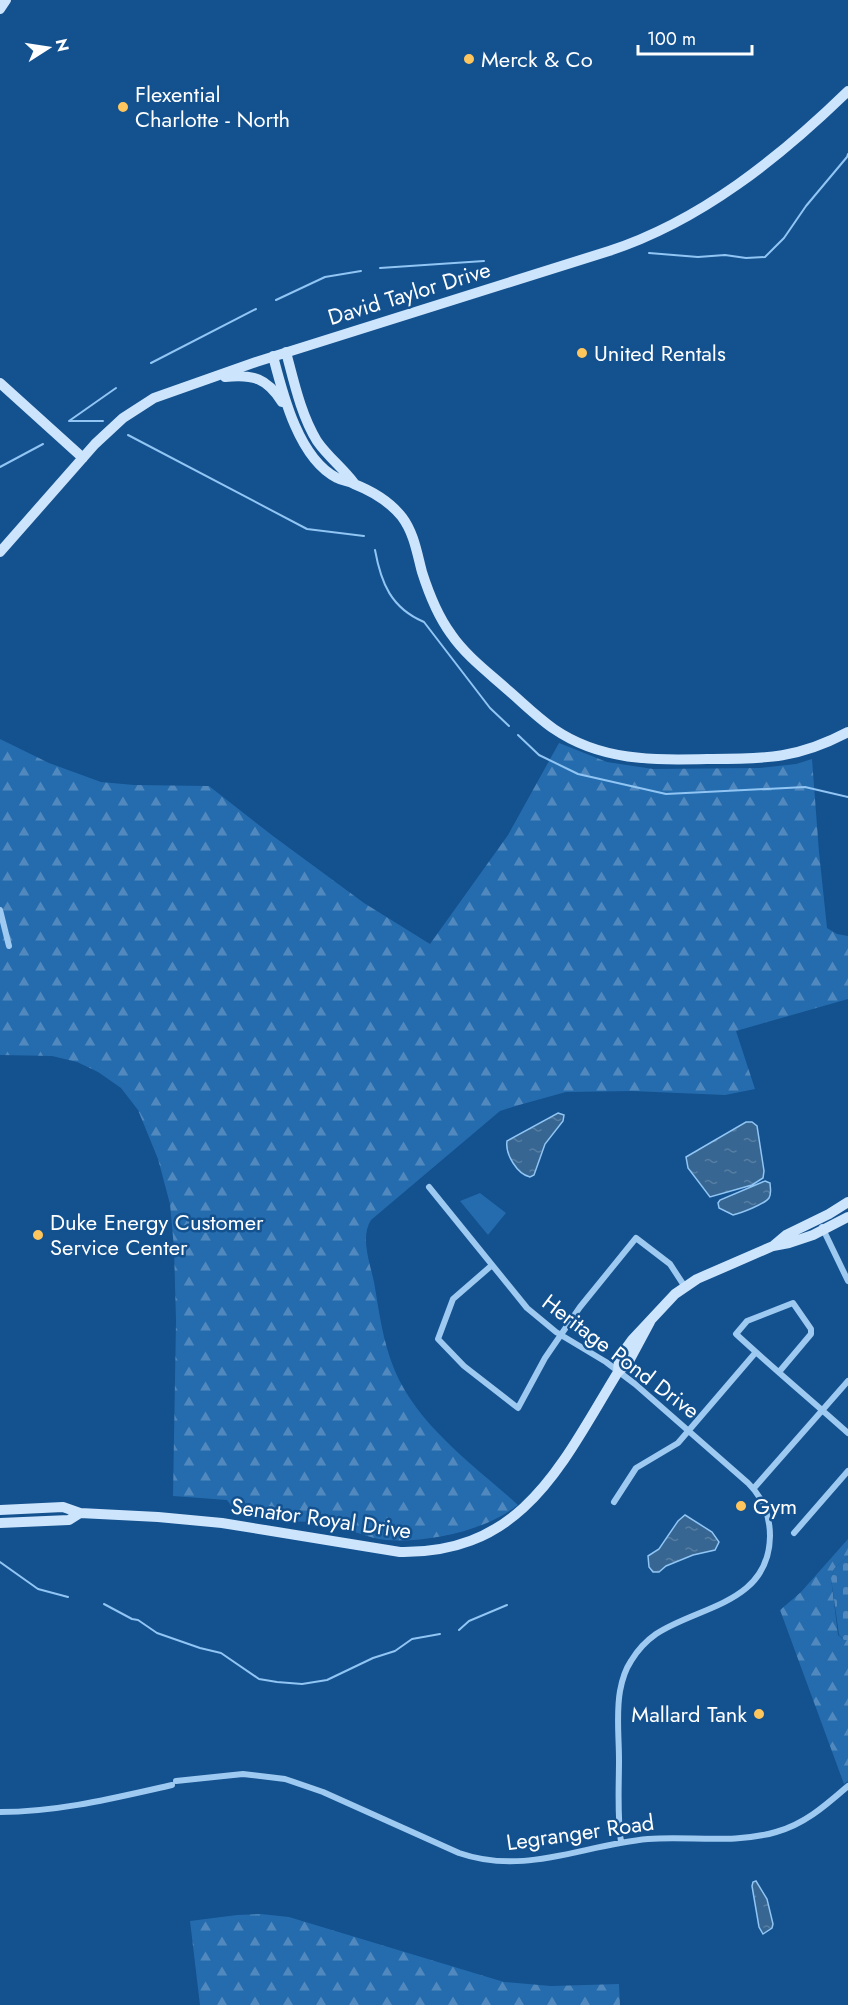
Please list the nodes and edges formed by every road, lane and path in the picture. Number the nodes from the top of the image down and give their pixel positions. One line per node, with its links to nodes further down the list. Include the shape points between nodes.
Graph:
1 (6, 0): 2 (street)
2 (0, 9)
3 (848, 91): 4 (street, David Taylor Drive, via 772,159 654,234)
4 (286, 352): 5 (street, David Taylor Drive); 10 (street, via 313,433)
5 (273, 356): 6 (street, David Taylor Drive); 8 (street)
6 (201, 382): 8 (street, via 239,376 260,379 277,394); 9 (street, David Taylor Drive, via 160,395 136,408)
7 (0, 383): 9 (street)
8 (296, 426): 10 (street, via 322,467 337,478)
9 (83, 458): 11 (street, David Taylor Drive)
10 (354, 483): 12 (street, via 388,502 406,523 432,602 459,645 546,723 576,742 610,754 642,759 761,759 808,751)
11 (0, 552)
12 (848, 732)
13 (0, 910): 14 (street)
14 (9, 946)
15 (429, 1187): 19 (street, Heritage Pond Drive)
16 (848, 1202): 18 (street)
17 (848, 1217): 18 (street)
18 (821, 1225): 20 (street); 21 (street, Senator Royal Drive, via 786,1235 773,1246 705,1274)
19 (491, 1266): 22 (street, Heritage Pond Drive, via 527,1308); 22 (street, via 453,1299 438,1339 459,1361 518,1408)
20 (848, 1281)
21 (685, 1287): 22 (street, via 670,1264 636,1238); 24 (street, Senator Royal Drive, via 650,1322 628,1363)
22 (561, 1334): 24 (street, Heritage Pond Drive)
23 (756, 1352): 25 (street); 25 (street, via 736,1334 741,1327 751,1319 795,1304 811,1334); 28 (street)
24 (618, 1371): 28 (street, Heritage Pond Drive); 34 (street, Senator Royal Drive, via 536,1497 501,1526 454,1546 389,1551 222,1523)
25 (779, 1372): 27 (street)
26 (848, 1381): 27 (street)
27 (822, 1410): 29 (street); 31 (street)
28 (689, 1430): 31 (street, Heritage Pond Drive); 32 (street, via 672,1447 636,1468)
29 (848, 1433)
30 (848, 1471): 36 (street)
31 (754, 1488): 39 (street, Heritage Pond Drive, via 763,1502 770,1527 768,1553 757,1576 734,1598 656,1634 636,1653 624,1675 619,1700)
32 (614, 1502)
33 (0, 1510): 34 (street, Senator Royal Drive, via 63,1507)
34 (80, 1513): 35 (street, Senator Royal Drive, via 69,1520)
35 (0, 1523)
36 (794, 1533)
37 (848, 1786): 39 (street, Legranger Road, via 808,1818 768,1834)
38 (0, 1812): 39 (street, Legranger Road, via 77,1806 174,1783 243,1774 285,1779 323,1792 479,1859 537,1860)
39 (621, 1842)

